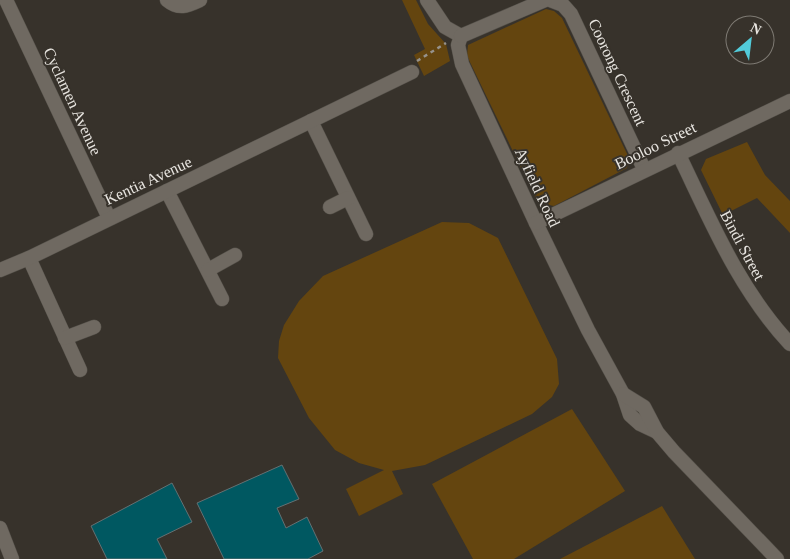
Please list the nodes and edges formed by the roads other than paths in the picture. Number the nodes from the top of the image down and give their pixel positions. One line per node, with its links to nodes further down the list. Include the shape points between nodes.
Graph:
1 (6, 0): 16 (street, Cyclamen Avenue)
2 (167, 0): 3 (street, via 175,6 186,7)
3 (200, 0)
4 (427, 0): 7 (street, via 445,27)
5 (545, 0): 7 (street)
6 (550, 0): 12 (street, Coorong Crescent, via 563,5 571,14)
7 (462, 36): 17 (street, Ayfield Road, via 458,45 462,64)
8 (412, 72): 10 (street, Kentia Avenue)
9 (790, 100): 11 (street, Booloo Street)
10 (310, 121): 13 (street, Kentia Avenue); 14 (street)
11 (678, 153): 12 (street, Booloo Street); 26 (street, Bindi Street, via 734,269 752,298)
12 (644, 169): 17 (street, Booloo Street)
13 (167, 191): 16 (street, Kentia Avenue); 22 (street)
14 (348, 198): 15 (street); 18 (street)
15 (330, 207)
16 (109, 218): 20 (street, Kentia Avenue)
17 (536, 223): 30 (street, Ayfield Road, via 633,419 657,432)
18 (366, 234)
19 (235, 255): 22 (street)
20 (29, 258): 21 (street, Kentia Avenue); 25 (street)
21 (0, 270)
22 (208, 270): 23 (street)
23 (222, 299)
24 (94, 327): 25 (street)
25 (65, 338): 27 (street)
26 (790, 344)
27 (80, 370)
28 (0, 528): 29 (street)
29 (12, 559)
30 (777, 559)

